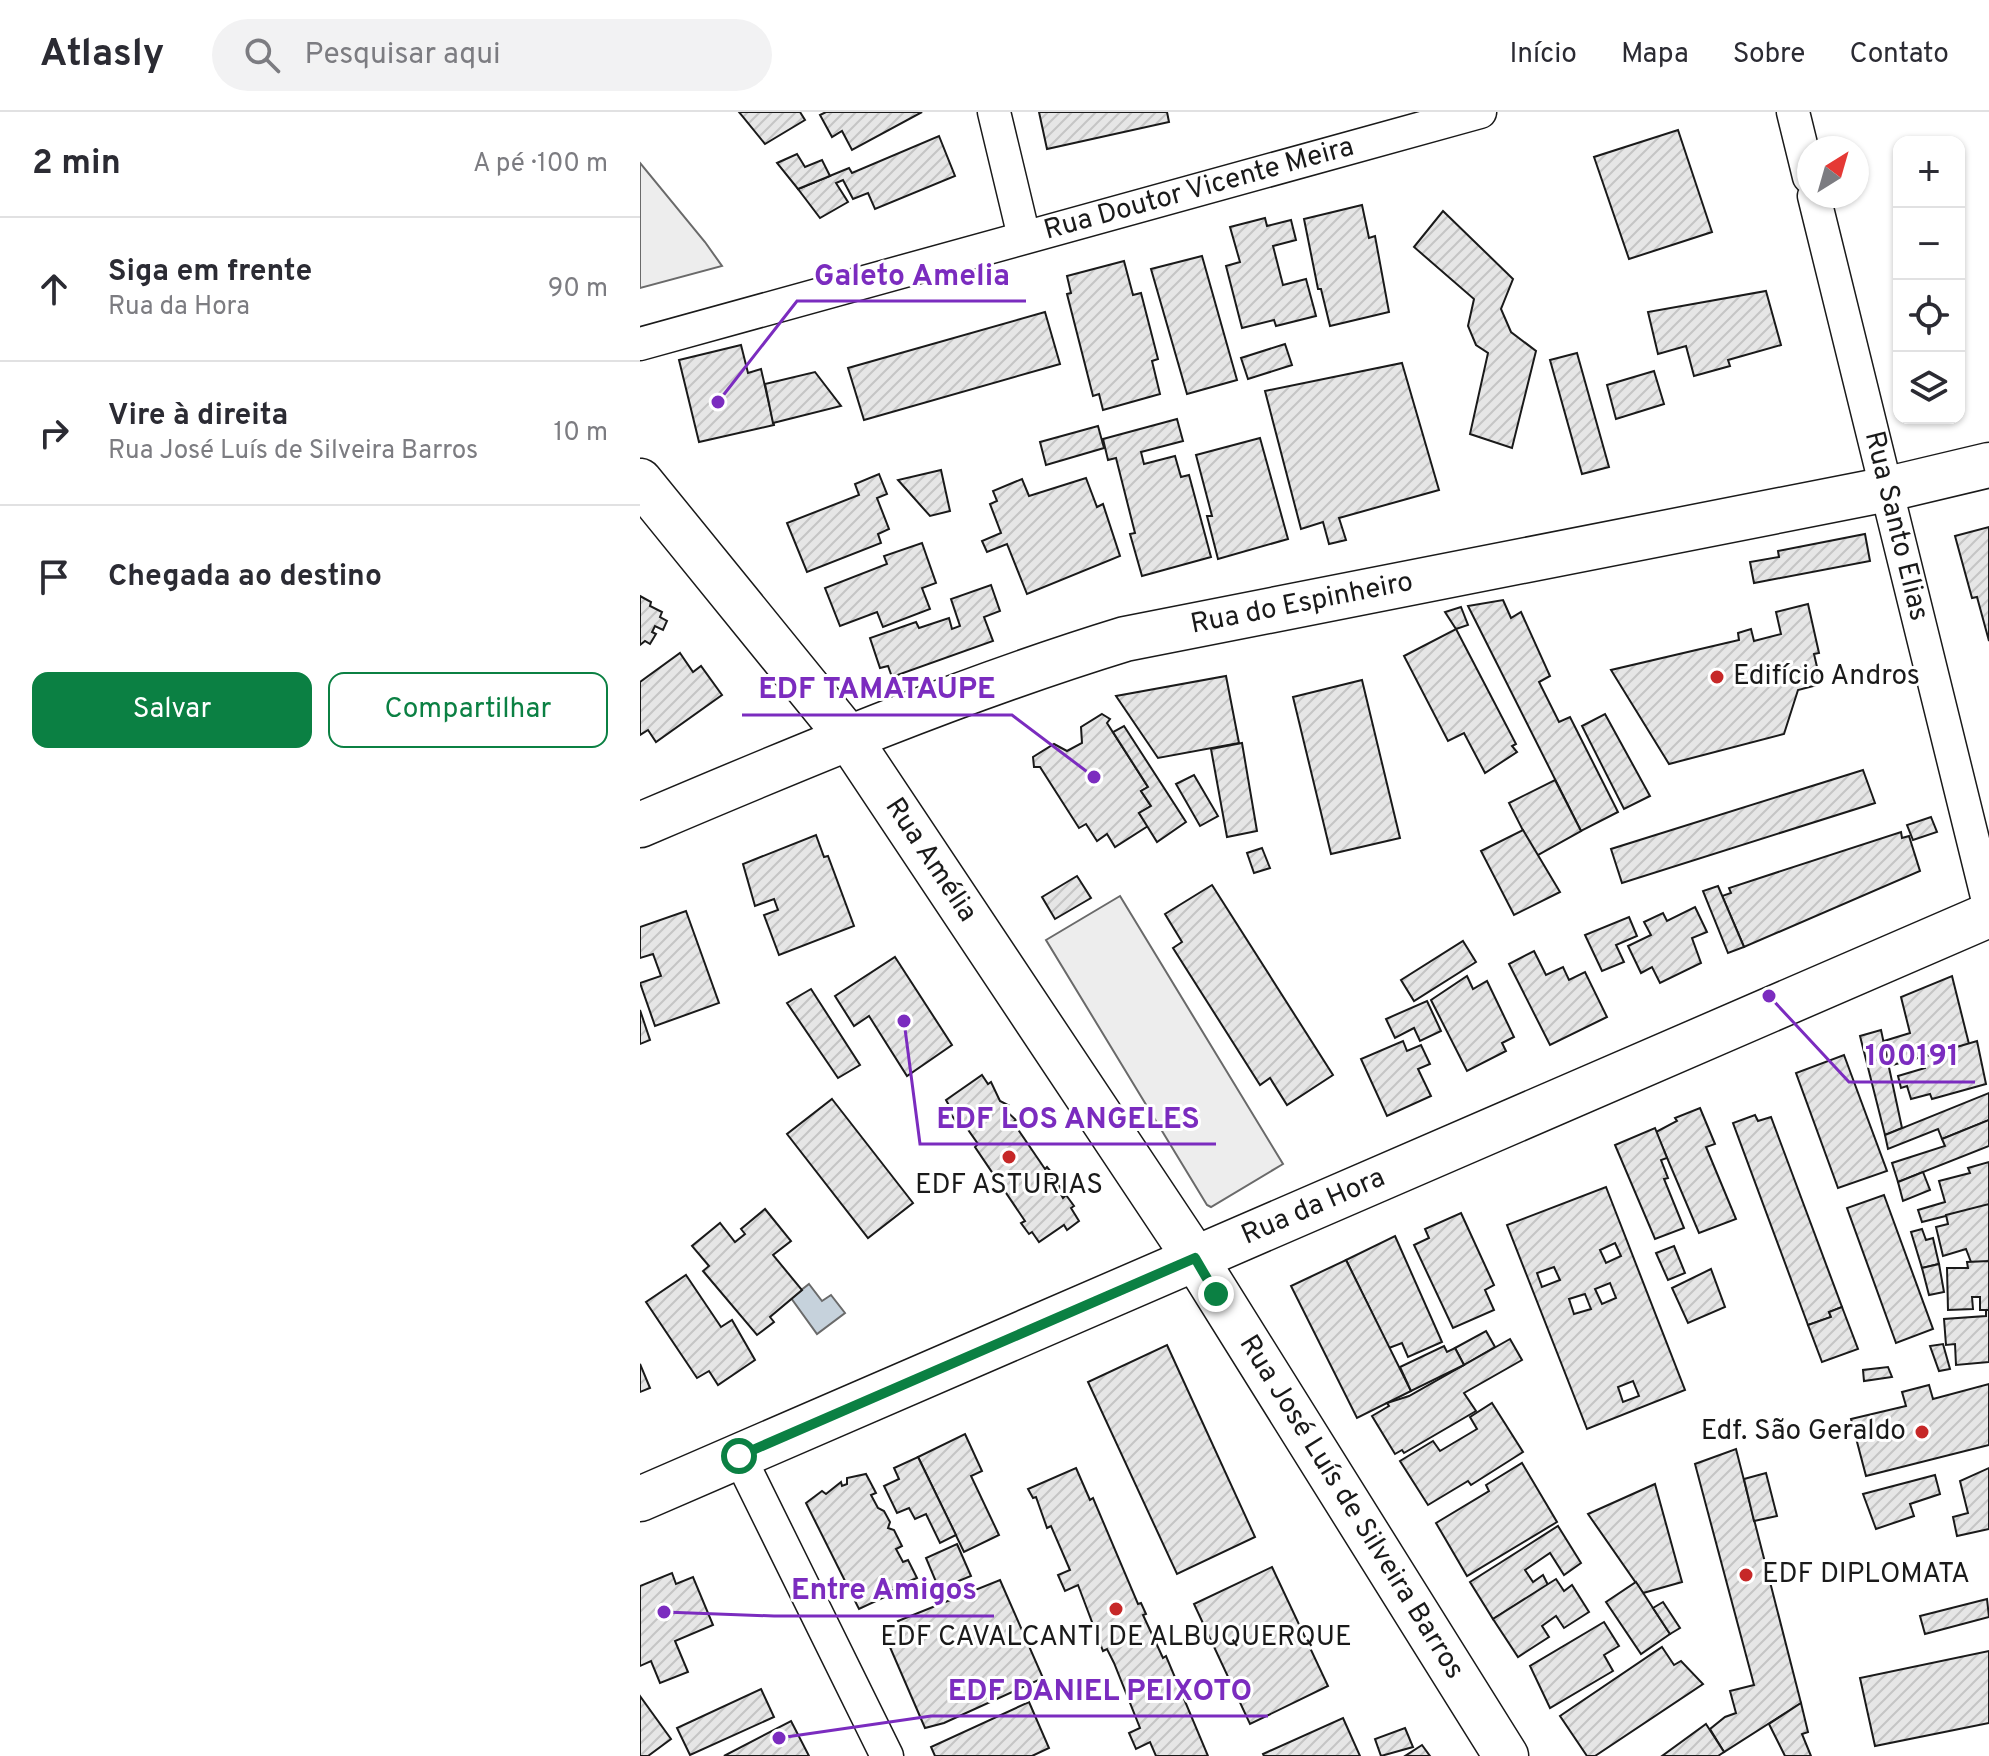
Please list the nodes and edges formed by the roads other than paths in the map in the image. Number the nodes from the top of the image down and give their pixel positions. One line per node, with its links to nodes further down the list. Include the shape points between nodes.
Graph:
1 (994, 112): 6 (street)
2 (1480, 112): 6 (street, Rua Doutor Vicente Meira)
3 (1793, 112): 4 (street)
4 (1799, 136)
5 (1817, 208): 10 (street, Rua Santo Elias)
6 (1024, 237): 7 (street, Rua Doutor Vicente Meira)
7 (640, 344)
8 (1989, 465): 10 (street, Rua do Espinheiro)
9 (640, 481): 11 (street, Rua Amélia)
10 (1888, 489): 11 (street, Rua do Espinheiro, via 1125,639 1014,674); 13 (street, Rua Santo Elias)
11 (848, 737): 12 (street, Rua do Espinheiro); 15 (street, Rua Amélia)
12 (640, 825)
13 (1989, 905)
14 (1989, 915): 15 (street, Rua da Hora)
15 (1195, 1258): 16 (street, Rua da Hora); 19 (street, Rua José Luís de Silveira Barros)
16 (739, 1456): 17 (street, Rua da Hora); 18 (street)
17 (640, 1499)
18 (887, 1756)
19 (1506, 1756)

